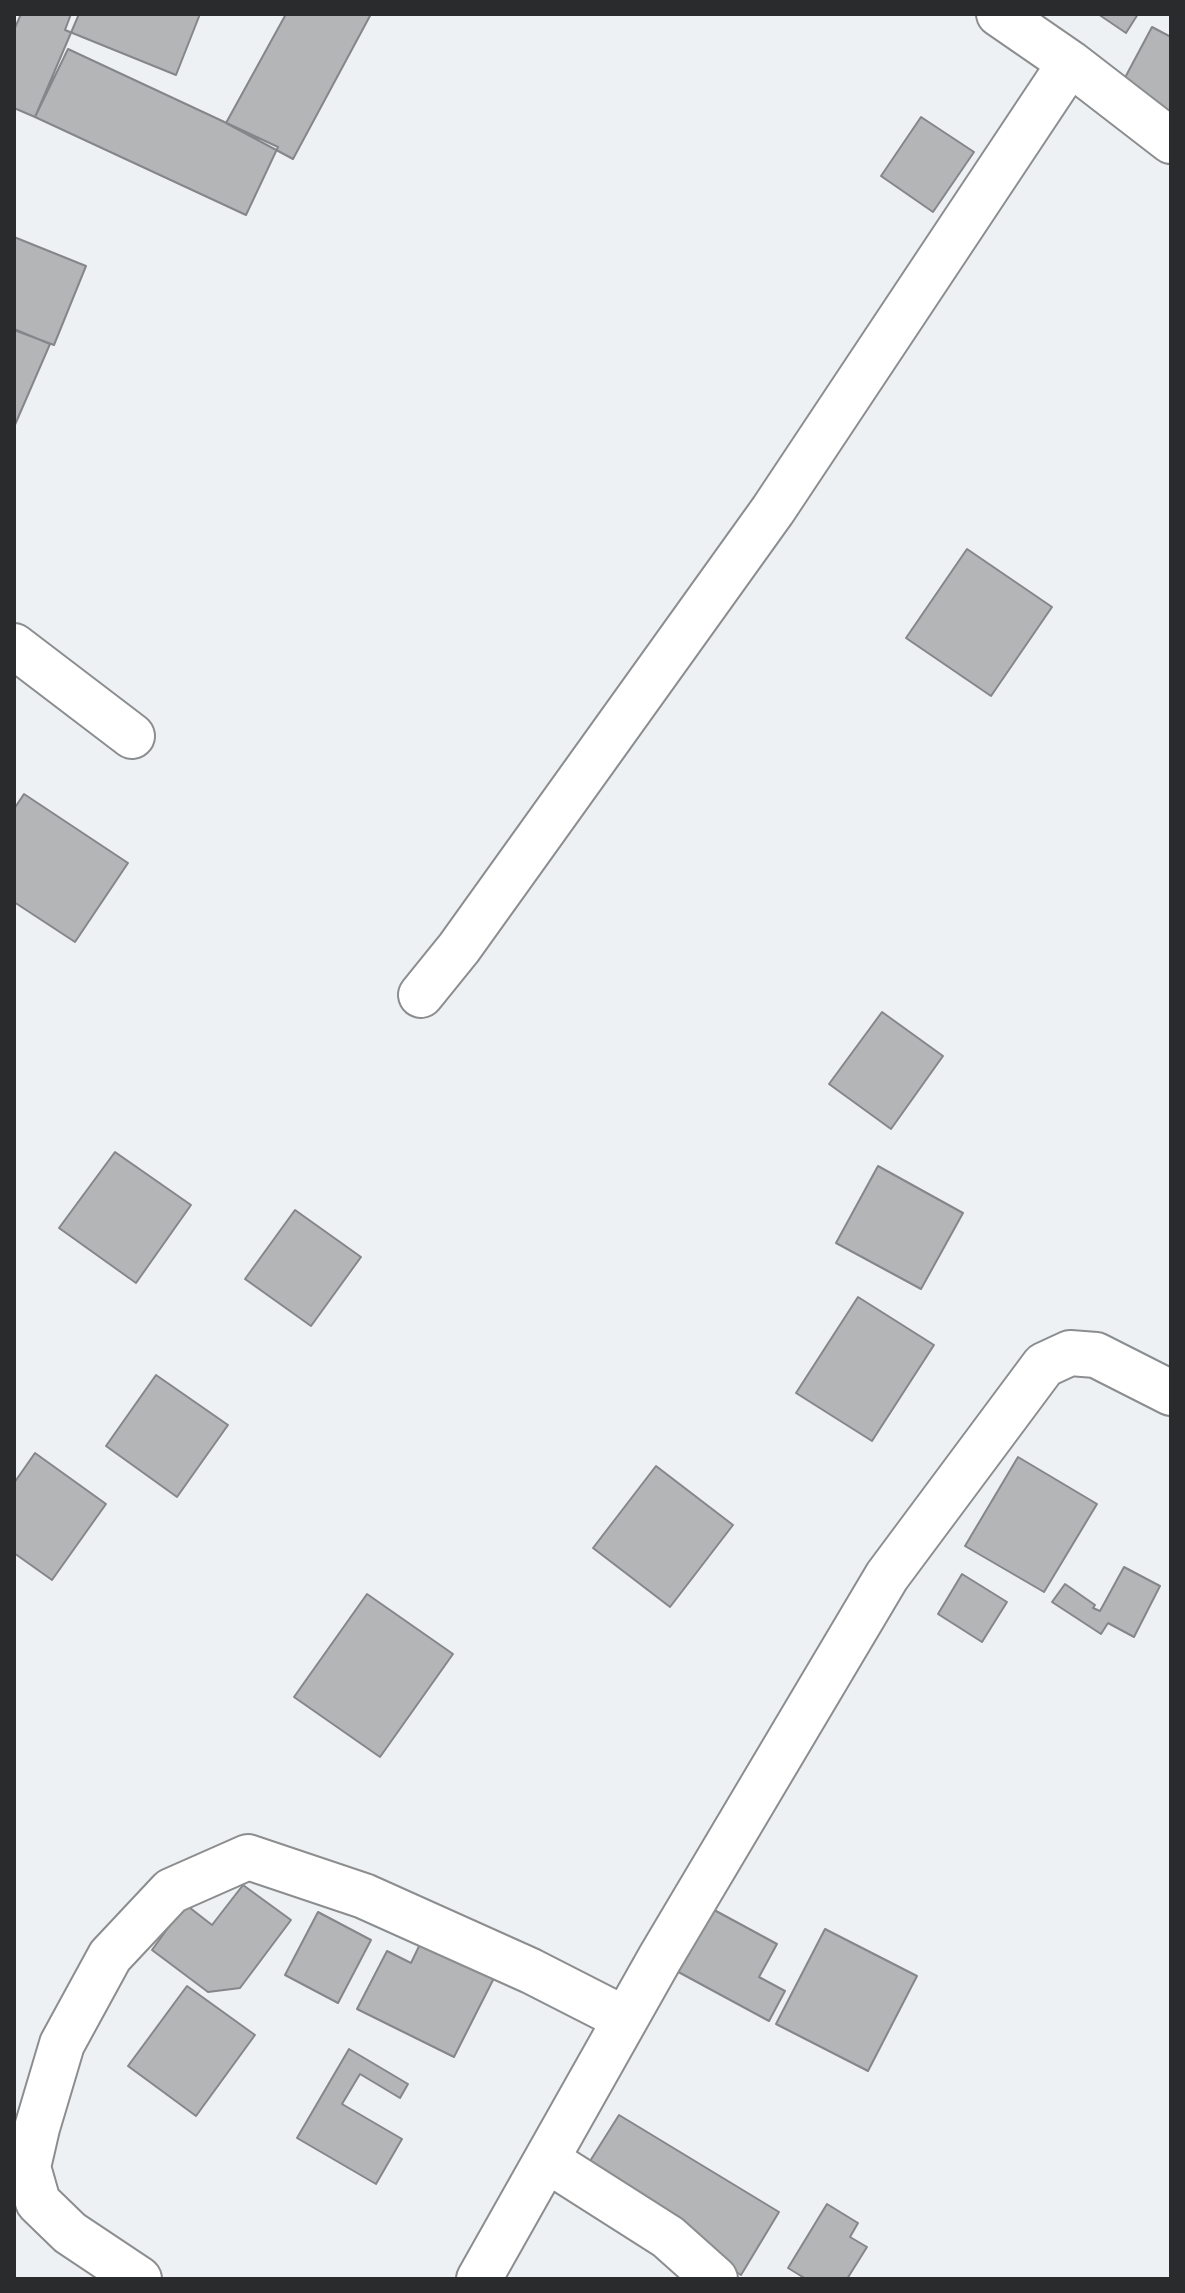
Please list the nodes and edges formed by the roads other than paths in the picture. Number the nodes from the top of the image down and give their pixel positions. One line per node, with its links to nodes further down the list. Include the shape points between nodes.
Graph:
1 (999, 14): 2 (street)
2 (1070, 63): 3 (street); 6 (street, via 773,510)
3 (1171, 141)
4 (14, 646): 5 (street)
5 (132, 736)
6 (421, 995)
7 (1171, 1393): 8 (street, via 1096,1355 1070,1353 1044,1365 887,1576)
8 (625, 2019): 9 (street); 10 (street, via 364,1896 248,1857 171,1891 110,1956 62,2044 28,2167 38,2202 70,2233)
9 (547, 2160): 11 (street); 12 (street, via 668,2237)
10 (139, 2279)
11 (479, 2279)
12 (715, 2279)

